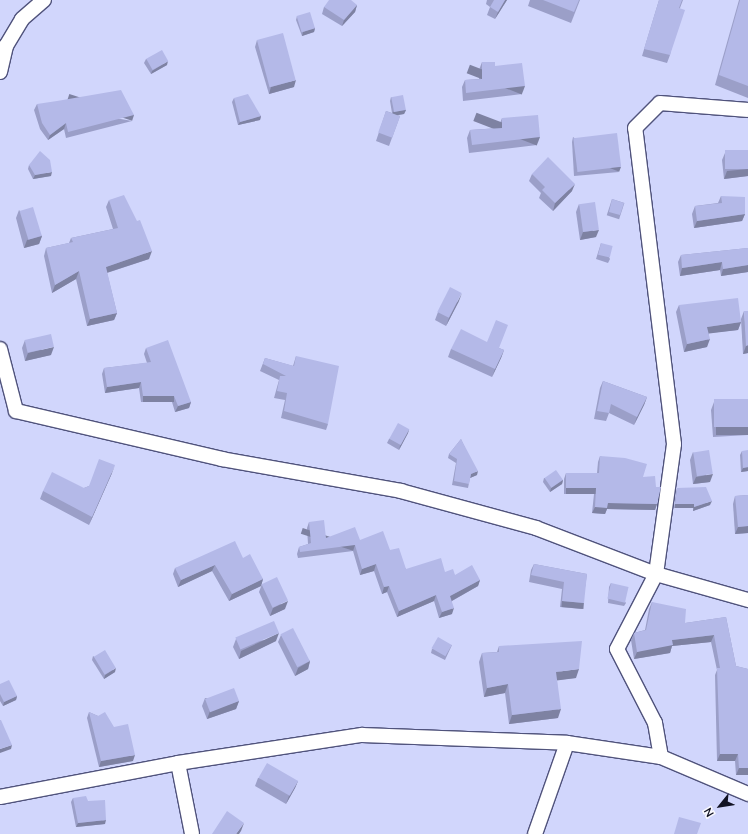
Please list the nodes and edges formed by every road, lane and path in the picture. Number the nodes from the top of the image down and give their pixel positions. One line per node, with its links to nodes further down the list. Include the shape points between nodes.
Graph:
1 (44, 0): 2 (street, via 22,20 6,46)
2 (0, 72)
3 (748, 110): 5 (street, via 660,103 634,128 674,444)
4 (0, 349): 5 (street, via 16,411 222,459 401,491 536,528)
5 (656, 574): 6 (street); 8 (street, via 617,649 655,723)
6 (748, 600)
7 (566, 743): 8 (street); 9 (street, via 362,735); 13 (street)
8 (661, 757): 10 (street)
9 (178, 763): 11 (street); 12 (street)
10 (748, 794)
11 (0, 797)
12 (192, 834)
13 (535, 834)

